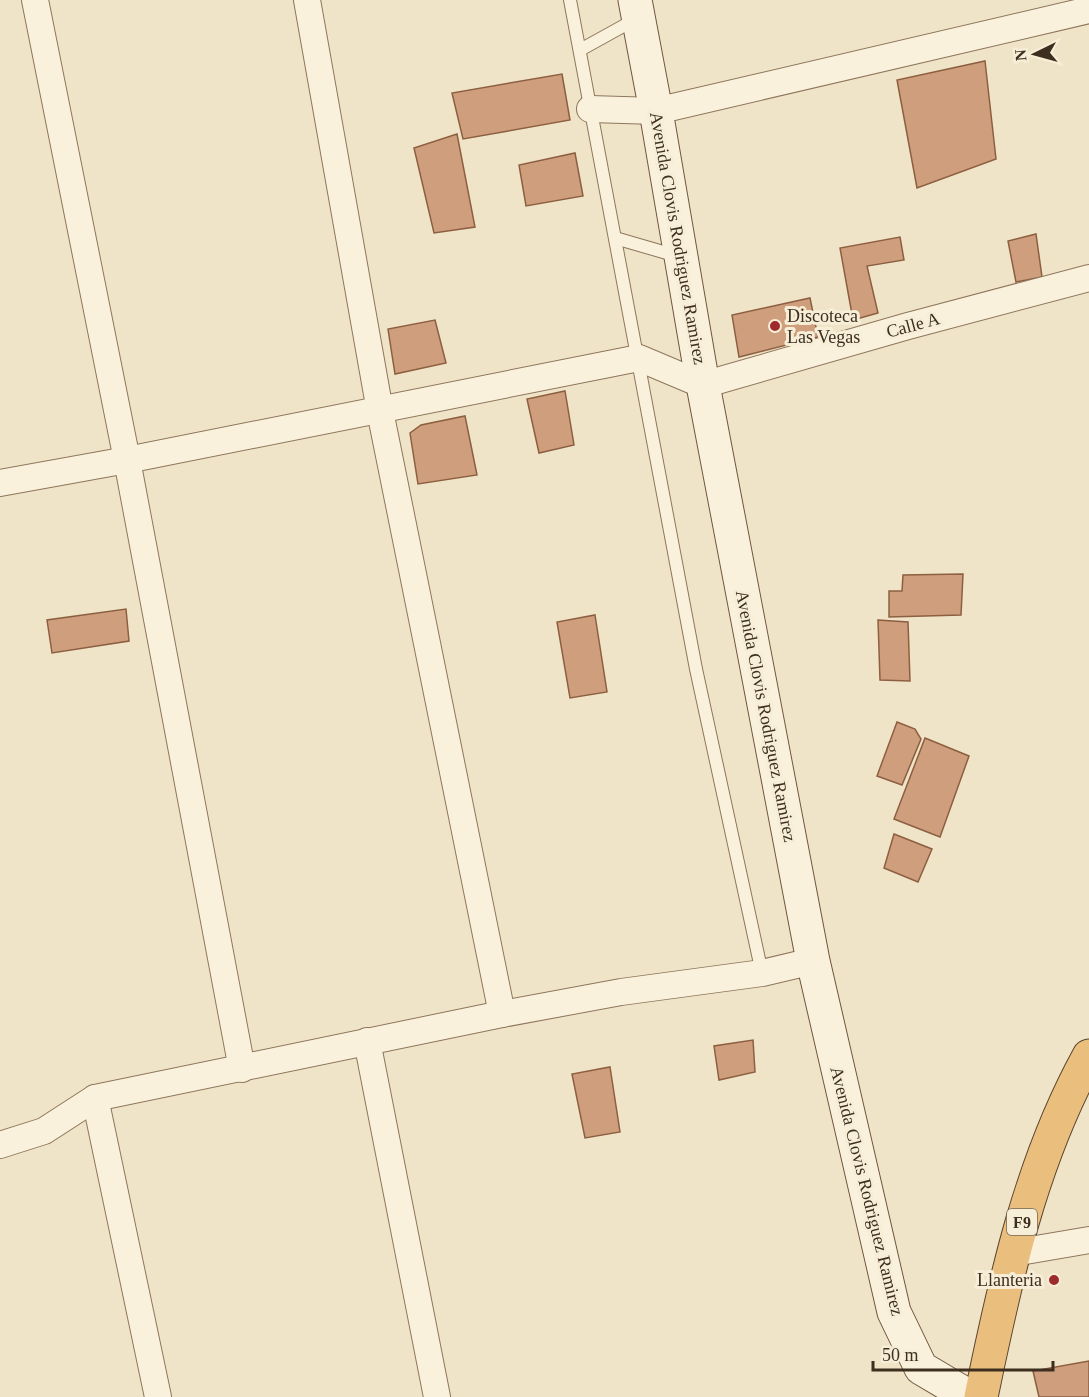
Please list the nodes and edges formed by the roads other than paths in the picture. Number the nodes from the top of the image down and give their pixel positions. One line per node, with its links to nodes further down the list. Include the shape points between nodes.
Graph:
1 (35, 0): 16 (street)
2 (308, 0): 15 (street)
3 (570, 0): 7 (lane)
4 (636, 9): 7 (lane); 9 (main road, Avenida Clovis Rodriguez Ramirez)
5 (1066, 9): 6 (street); 9 (street)
6 (1089, 10)
7 (580, 50): 8 (lane)
8 (590, 109): 9 (street); 10 (lane)
9 (656, 111): 11 (main road, Avenida Clovis Rodriguez Ramirez)
10 (615, 238): 11 (lane); 13 (lane)
11 (681, 258): 14 (main road, Avenida Clovis Rodriguez Ramirez)
12 (1089, 278): 14 (street, Calle A)
13 (639, 358): 14 (street); 15 (street); 19 (lane, via 696,669)
14 (703, 385): 18 (main road, Avenida Clovis Rodriguez Ramirez)
15 (380, 411): 16 (street); 20 (street)
16 (127, 460): 17 (street); 23 (street)
17 (0, 483)
18 (813, 961): 19 (street); 30 (main road, Avenida Clovis Rodriguez Ramirez, via 894,1312 921,1368)
19 (762, 973): 20 (street, via 621,992)
20 (502, 1014): 21 (street)
21 (368, 1041): 23 (street); 29 (street)
22 (1089, 1056): 27 (highway, F9, via 1072,1086 1037,1170)
23 (242, 1069): 24 (street)
24 (95, 1098): 25 (street, via 44,1131); 28 (street)
25 (0, 1145)
26 (1089, 1240): 27 (street)
27 (1013, 1253): 31 (highway, F9)
28 (158, 1397)
29 (437, 1397)
30 (970, 1397)
31 (981, 1397)

